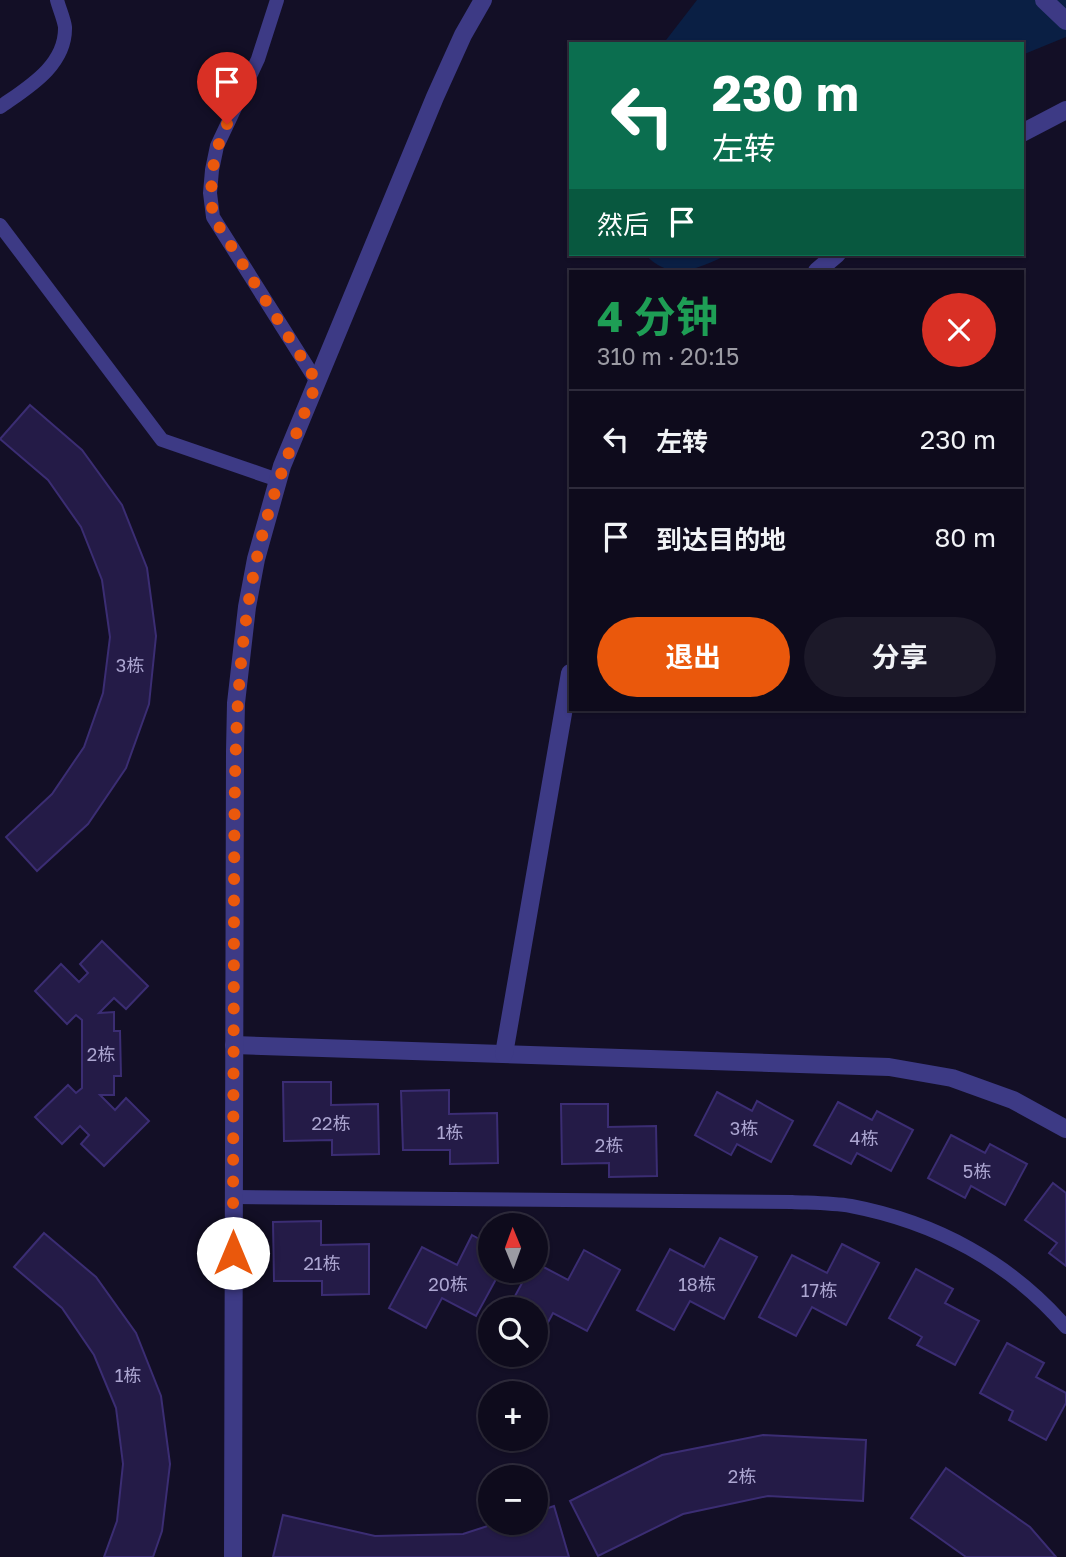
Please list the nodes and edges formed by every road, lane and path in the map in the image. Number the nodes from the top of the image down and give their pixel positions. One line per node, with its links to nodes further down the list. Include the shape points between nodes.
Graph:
1 (57, 0): 6 (lane, via 65,28 58,56 39,78)
2 (277, 0): 12 (lane, via 258,59 217,146 210,193 213,217)
3 (483, 0): 12 (street, via 435,97)
4 (1044, 0): 5 (street)
5 (1066, 21)
6 (0, 107)
7 (1066, 110): 8 (street)
8 (1024, 132)
9 (0, 225): 13 (lane, via 162,440)
10 (835, 256): 11 (street)
11 (818, 270)
12 (317, 382): 13 (street)
13 (278, 480): 15 (street, via 256,559 236,703)
14 (569, 679): 16 (street)
15 (234, 1045): 16 (street); 18 (street)
16 (504, 1054): 17 (street, via 889,1067 952,1078 1013,1100)
17 (1066, 1129)
18 (233, 1197): 19 (lane, via 849,1206 903,1218 956,1239 1004,1268); 20 (street)
19 (1066, 1326)
20 (233, 1557)

